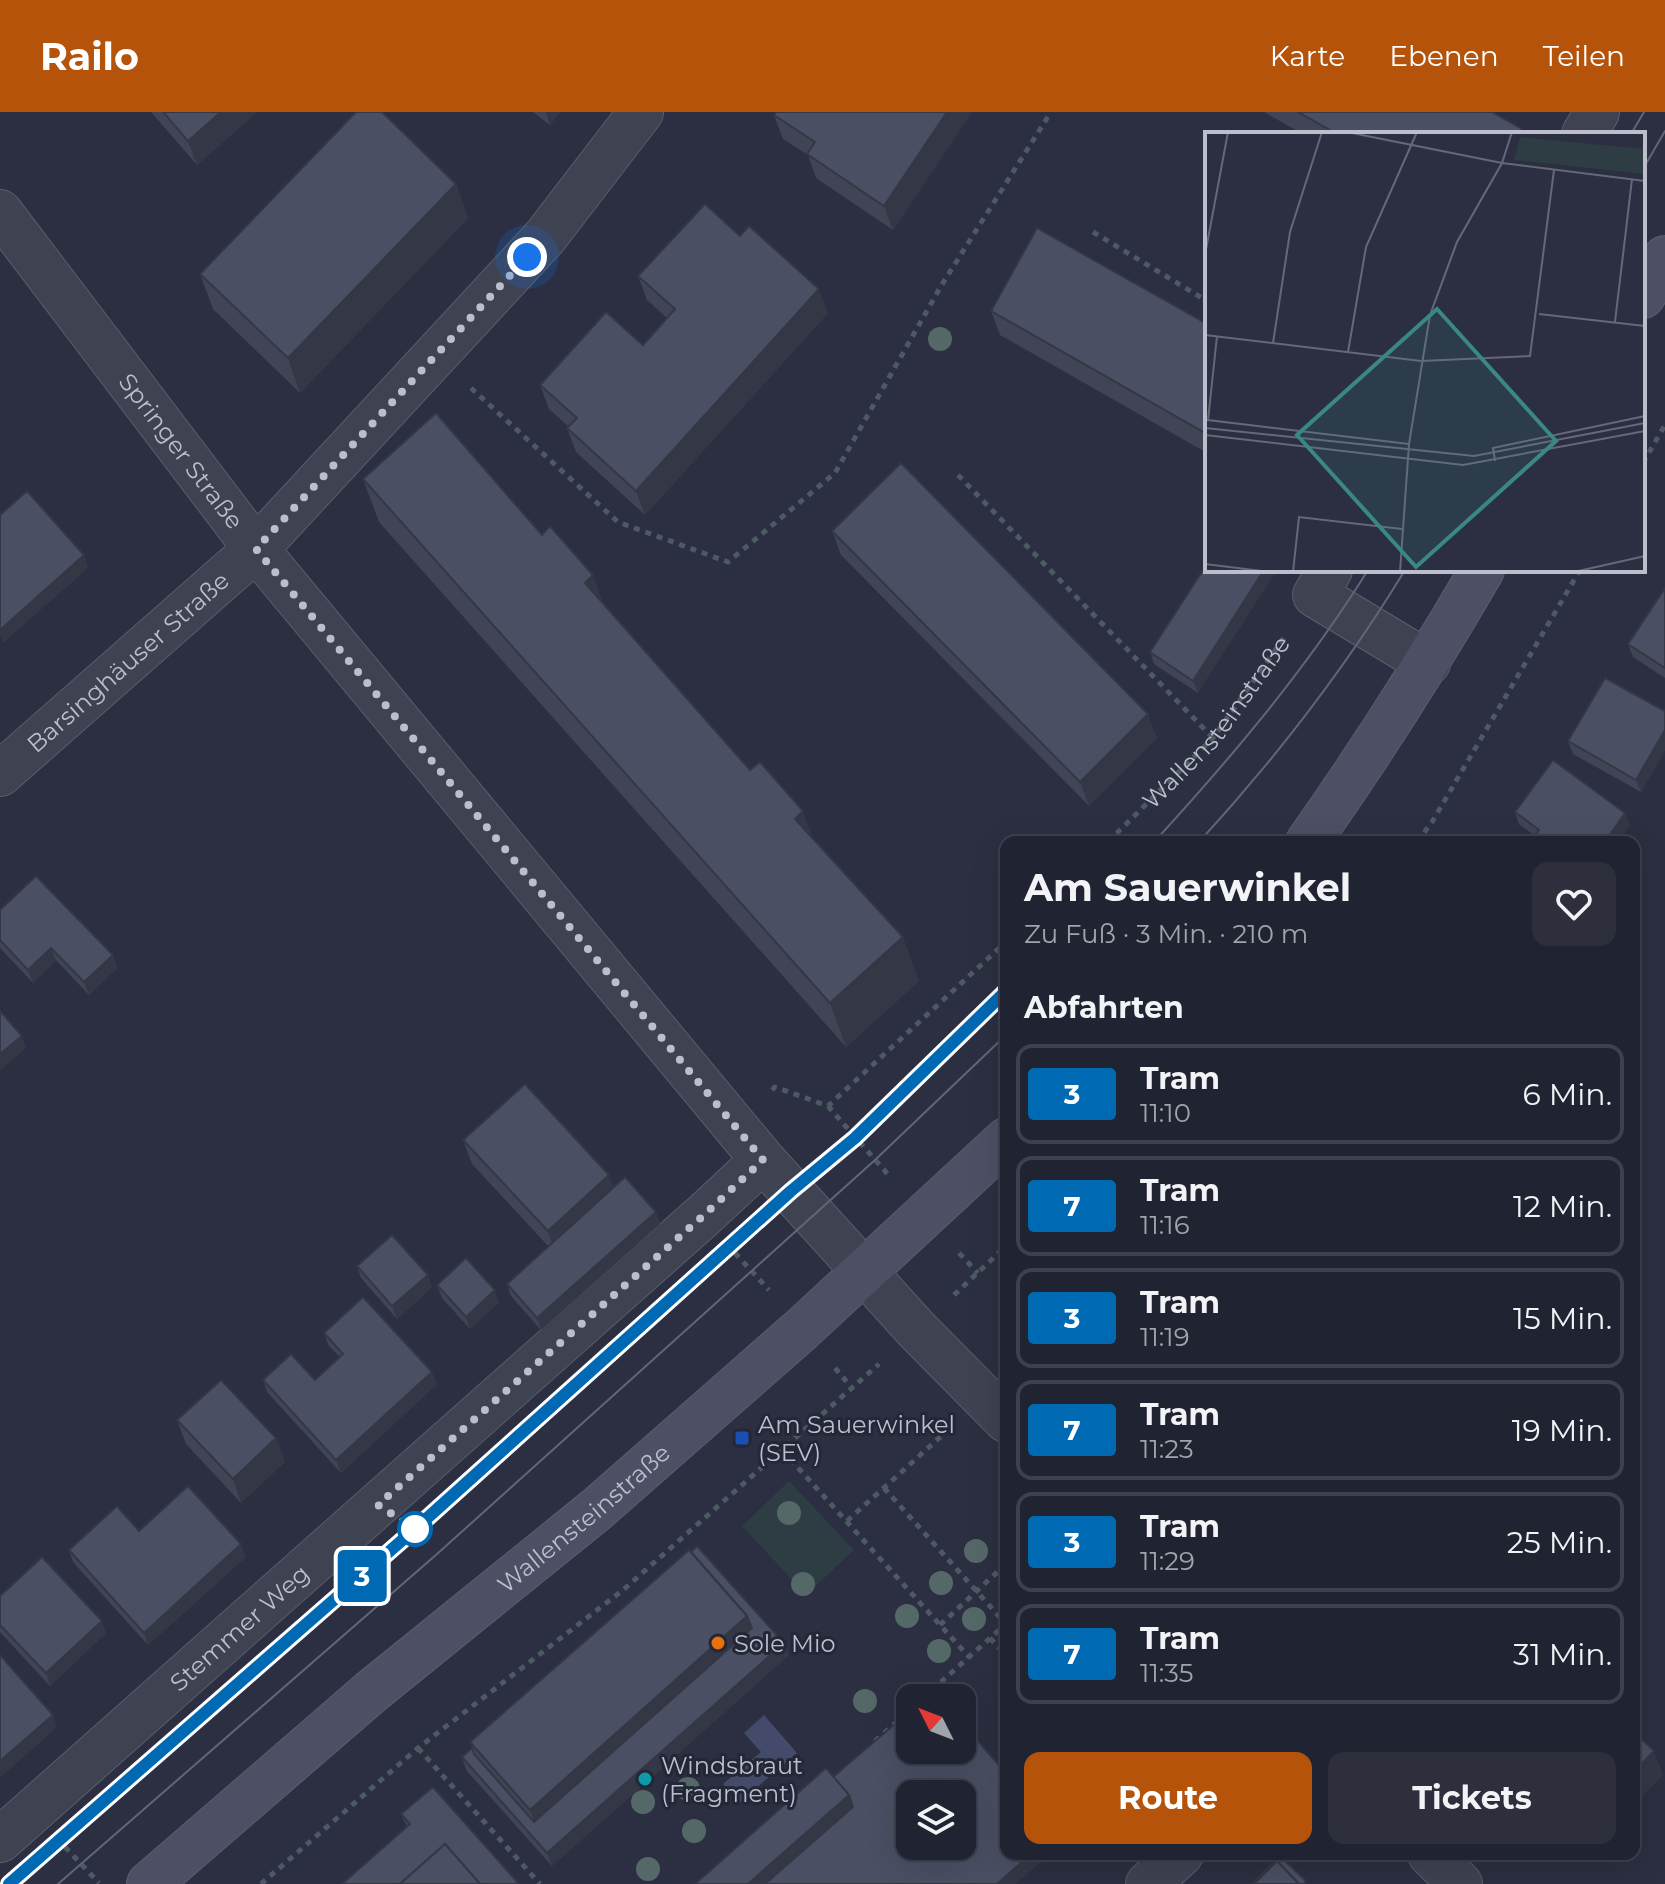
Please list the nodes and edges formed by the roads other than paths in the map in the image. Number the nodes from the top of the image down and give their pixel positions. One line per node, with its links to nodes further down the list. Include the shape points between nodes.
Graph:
1 (641, 112): 7 (street, Barsinghäuser Straße, via 545,237)
2 (1597, 112): 3 (street)
3 (1585, 132)
4 (0, 212): 7 (street, Springer Straße)
5 (1665, 258): 6 (street)
6 (1645, 293)
7 (256, 549): 11 (street, Barsinghäuser Straße); 14 (street, Springer Straße)
8 (1481, 572): 10 (street)
9 (1322, 582): 10 (street)
10 (1428, 663): 12 (street)
11 (0, 774)
12 (1312, 836)
13 (1000, 1146): 15 (street, Wallensteinstraße)
14 (763, 1160): 15 (street, Springer Straße); 17 (street, Stemmer Weg)
15 (864, 1273): 16 (street, Springer Straße); 20 (street, Wallensteinstraße, via 597,1509 372,1691)
16 (995, 1409)
17 (0, 1840)
18 (1174, 1860): 21 (street)
19 (1436, 1860): 22 (street)
20 (149, 1884)
21 (1148, 1884)
22 (1460, 1884)

